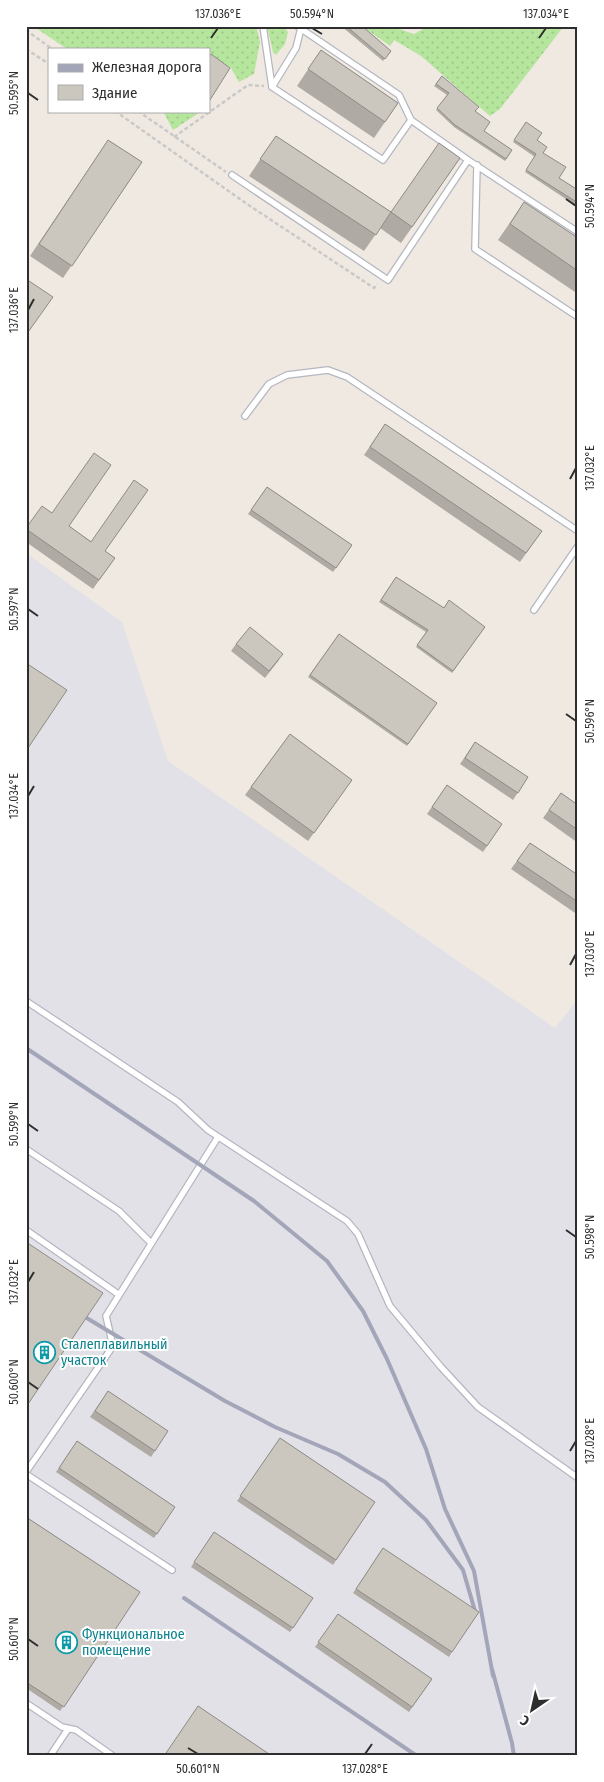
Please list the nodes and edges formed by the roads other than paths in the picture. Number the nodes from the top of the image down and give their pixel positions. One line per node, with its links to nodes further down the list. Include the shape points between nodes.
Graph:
1 (264, 26): 3 (lane)
2 (299, 27): 3 (lane, via 296,48); 4 (lane, via 399,95)
3 (272, 87): 4 (lane, via 383,160)
4 (410, 120): 5 (lane)
5 (468, 160): 6 (lane); 7 (lane, via 388,280)
6 (477, 165): 8 (lane); 9 (lane, via 475,249)
7 (232, 175)
8 (578, 232)
9 (578, 317)
10 (245, 416): 11 (lane, via 269,384 287,375 328,370 347,377)
11 (578, 531)
12 (578, 546): 13 (lane)
13 (534, 610)
14 (26, 1001): 15 (lane, via 178,1102)
15 (218, 1137): 18 (lane); 21 (lane, via 347,1221 358,1234 390,1306 441,1367 478,1407)
16 (26, 1149): 18 (lane, via 119,1211)
17 (26, 1230): 19 (lane)
18 (151, 1243): 19 (lane)
19 (118, 1294): 20 (lane, via 106,1316 113,1346)
20 (26, 1473): 22 (lane)
21 (578, 1478)
22 (172, 1570)
23 (26, 1703): 24 (lane)
24 (68, 1728): 25 (lane); 26 (lane, via 76,1730)
25 (50, 1756)
26 (113, 1756)

